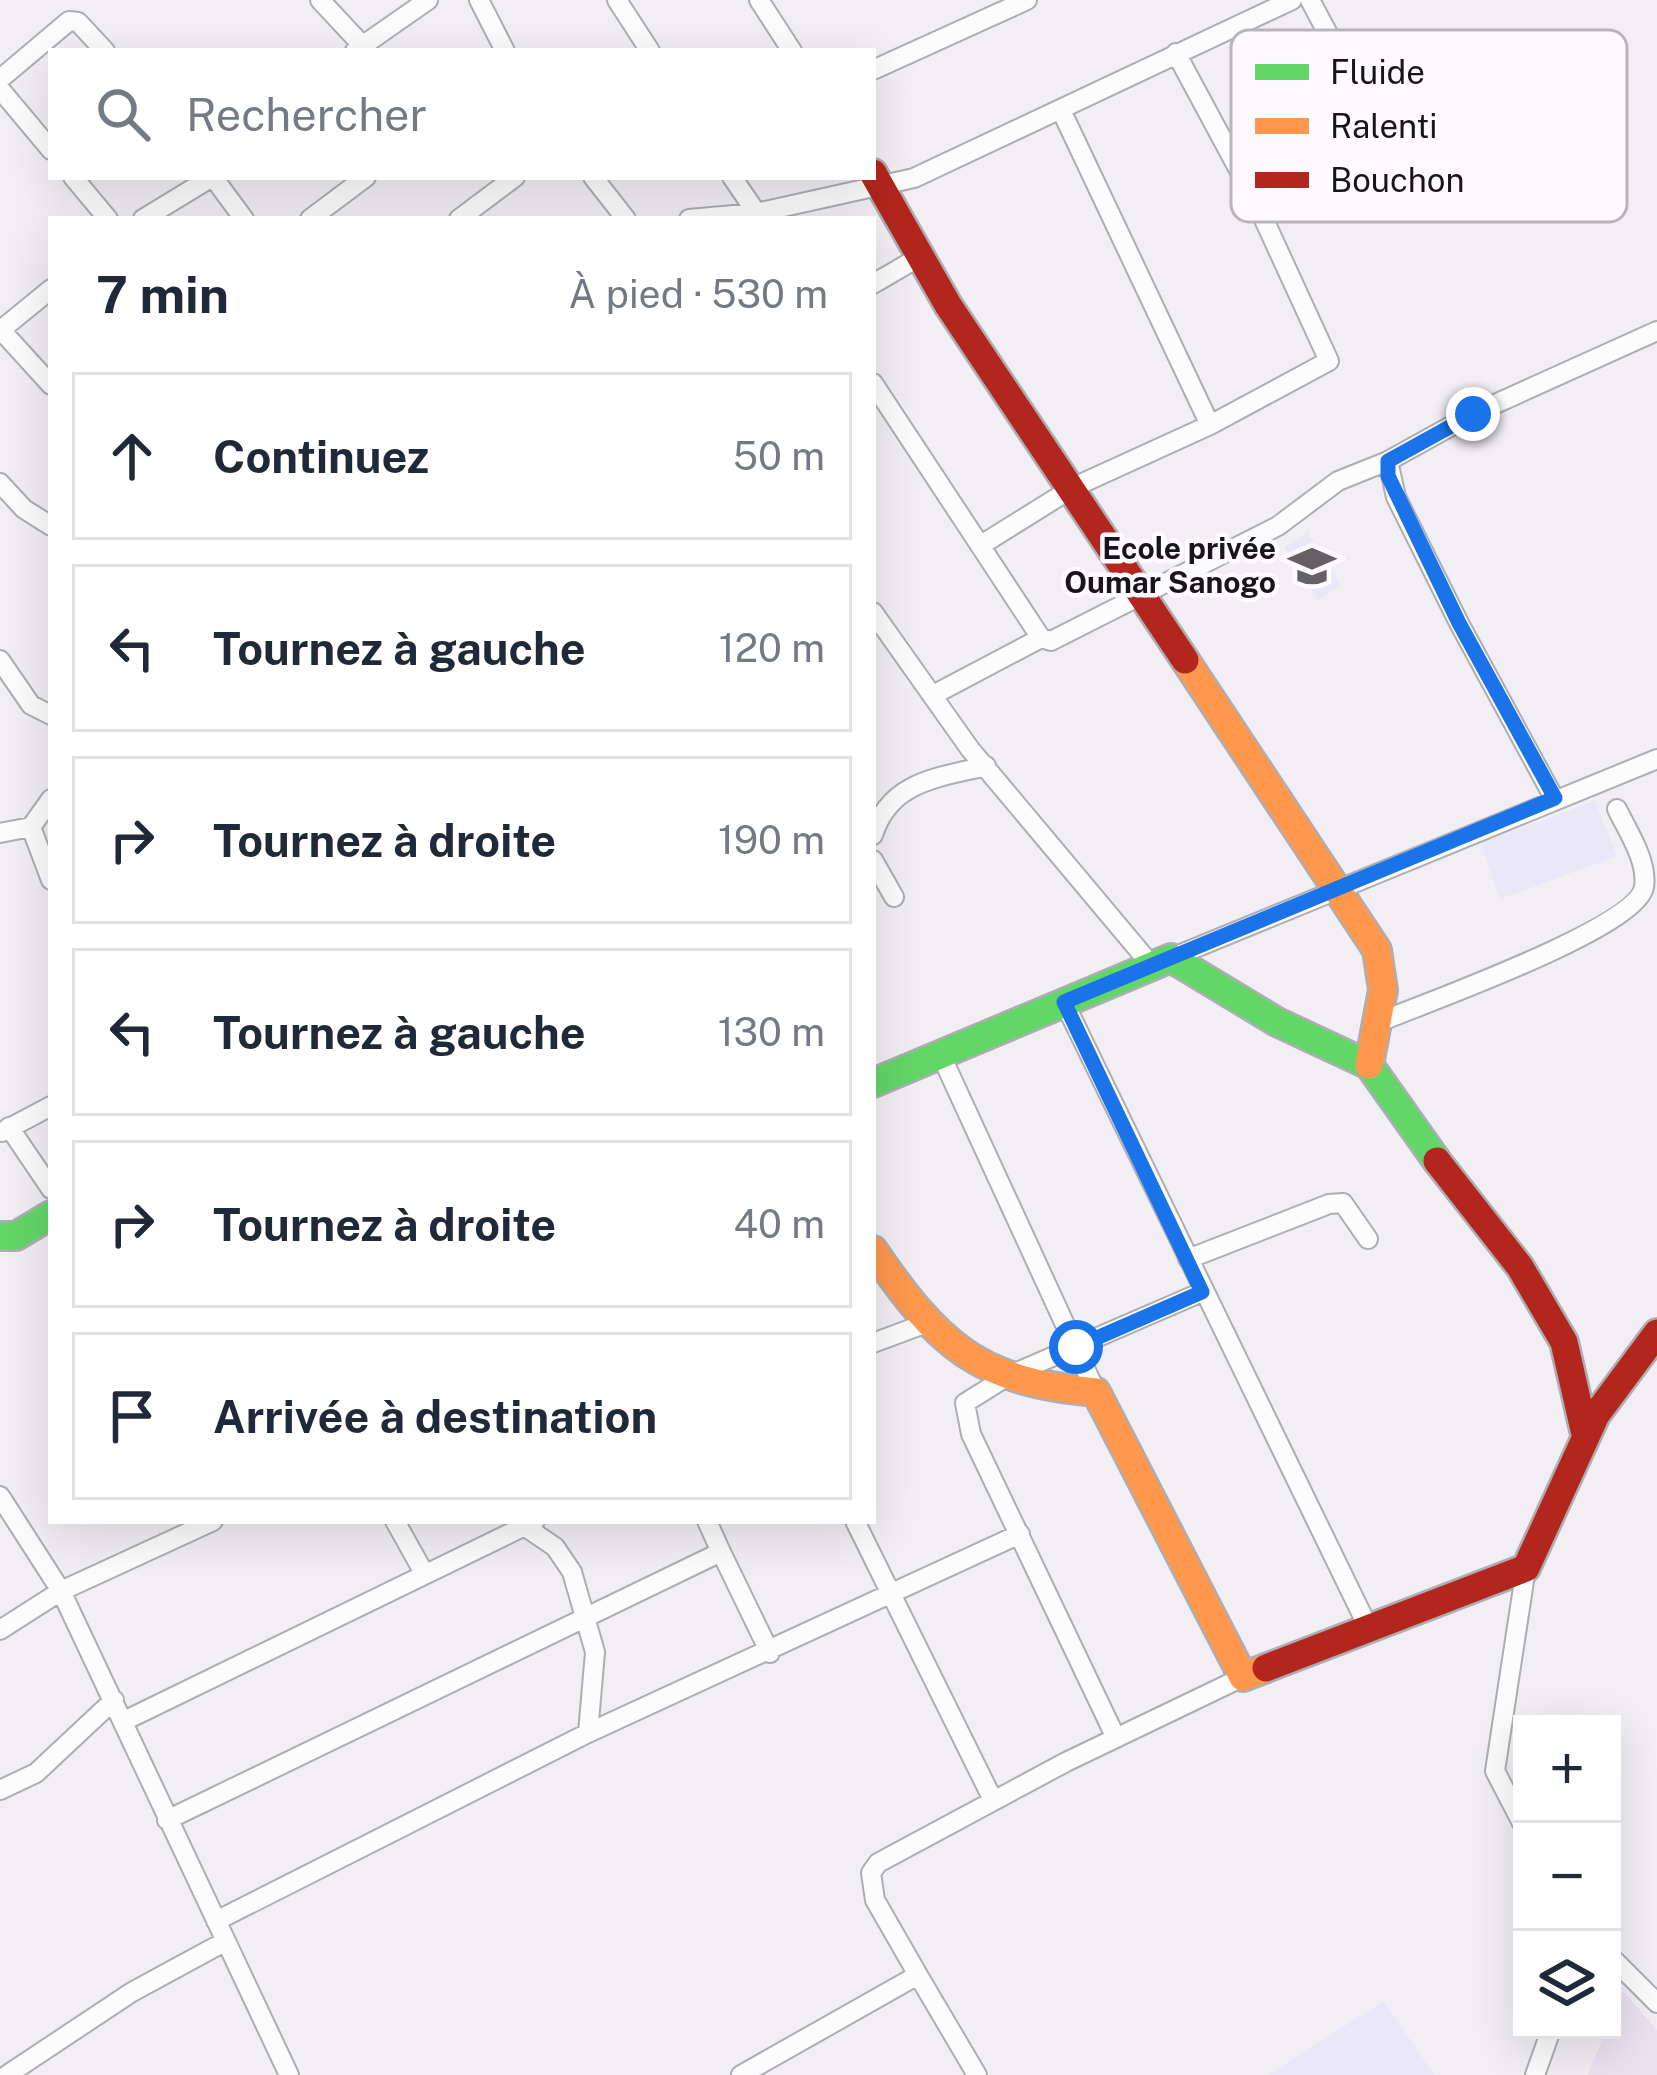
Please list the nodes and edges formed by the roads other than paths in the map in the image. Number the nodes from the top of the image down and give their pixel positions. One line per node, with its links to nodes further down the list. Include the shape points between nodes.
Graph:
1 (320, 0): 12 (street)
2 (428, 0): 12 (street)
3 (479, 0): 13 (street)
4 (617, 0): 14 (street)
5 (759, 0): 9 (street)
6 (1027, 0): 18 (street)
7 (1292, 0): 17 (street)
8 (1310, 0): 10 (street)
9 (770, 20): 15 (street); 16 (street)
10 (1326, 30)
11 (102, 48): 19 (street, via 69,21)
12 (358, 48)
13 (504, 48)
14 (648, 48)
15 (773, 48)
16 (790, 48)
17 (1176, 53): 21 (street); 23 (street)
18 (876, 69)
19 (0, 79)
20 (0, 89): 22 (street)
21 (1061, 110): 31 (street); 47 (street)
22 (48, 146)
23 (1231, 155)
24 (76, 180): 32 (street)
25 (208, 180): 33 (street)
26 (215, 180): 34 (street)
27 (362, 180): 35 (street)
28 (511, 180): 36 (street)
29 (599, 180): 37 (street)
30 (734, 180): 38 (street)
31 (878, 180): 38 (street); 40 (street)
32 (106, 216)
33 (148, 216)
34 (242, 216)
35 (314, 216)
36 (464, 216)
37 (624, 216)
38 (759, 216)
39 (1265, 222): 47 (street, via 1329,361)
40 (921, 256): 41 (street); 50 (street)
41 (876, 282)
42 (48, 291): 43 (street)
43 (1, 329): 45 (street)
44 (1657, 331): 48 (street)
45 (48, 382)
46 (876, 388): 52 (street)
47 (1210, 425): 50 (street)
48 (1388, 461): 53 (street); 61 (street, via 1396,496 1448,602)
49 (0, 483): 51 (street)
50 (1074, 487): 52 (street); 53 (street)
51 (48, 524)
52 (981, 545): 55 (street)
53 (1141, 592): 55 (street, via 1062,638); 69 (street)
54 (876, 616): 57 (street)
55 (1041, 638): 57 (street)
56 (0, 660): 58 (street, via 32,706)
57 (934, 694): 60 (street)
58 (48, 714)
59 (1657, 759): 61 (street)
60 (986, 766): 65 (street, via 902,793 883,807); 71 (street)
61 (1555, 798): 69 (street)
62 (48, 803): 64 (street)
63 (1618, 809): 73 (street, via 1643,864 1636,902 1596,930)
64 (32, 827): 66 (street); 68 (street)
65 (876, 827)
66 (0, 833)
67 (876, 865): 70 (street)
68 (48, 872)
69 (1336, 886): 71 (street); 73 (street, via 1384,963)
70 (894, 897)
71 (1161, 962): 72 (street); 75 (street)
72 (1064, 1002): 74 (street); 84 (street)
73 (1382, 1021): 75 (street)
74 (940, 1053): 76 (street); 89 (street)
75 (1369, 1065): 92 (street, via 1520,1267 1564,1342)
76 (876, 1082)
77 (48, 1108): 78 (street)
78 (4, 1130): 79 (street)
79 (48, 1185)
80 (48, 1218): 81 (street)
81 (0, 1236)
82 (1368, 1239): 84 (street, via 1352,1210 1329,1204)
83 (876, 1254): 86 (street)
84 (1188, 1259): 85 (street)
85 (1202, 1292): 89 (street); 107 (street)
86 (924, 1324): 88 (street); 90 (street, via 966,1362)
87 (1657, 1333): 92 (street, via 1622,1369)
88 (876, 1342)
89 (1076, 1347): 90 (street); 91 (street)
90 (1008, 1376): 91 (street); 100 (street, via 965,1403 965,1412)
91 (1096, 1392): 110 (street)
92 (1584, 1430): 102 (street)
93 (0, 1496): 99 (street)
94 (206, 1524): 104 (street)
95 (396, 1524): 103 (street)
96 (708, 1524): 101 (street)
97 (856, 1524): 105 (street)
98 (517, 1526): 103 (street); 106 (street, via 566,1559)
99 (9, 1531): 104 (street)
100 (1020, 1534): 105 (street); 114 (street)
101 (721, 1552): 106 (street); 109 (street)
102 (1526, 1568): 107 (street); 117 (street, via 1495,1771)
103 (424, 1573): 112 (street)
104 (61, 1591): 108 (street); 111 (street)
105 (890, 1594): 109 (street); 116 (street)
106 (582, 1618): 113 (street, via 596,1652); 118 (street)
107 (1368, 1627): 110 (street)
108 (0, 1630)
109 (770, 1653): 113 (street)
110 (1243, 1677): 114 (street)
111 (114, 1700): 112 (street); 115 (street, via 36,1773)
112 (124, 1721): 118 (street)
113 (588, 1733): 119 (street)
114 (1116, 1738): 116 (street)
115 (0, 1790)
116 (993, 1800): 122 (street, via 872,1873 875,1900)
117 (1513, 1806)
118 (167, 1820): 119 (street)
119 (216, 1921): 120 (street)
120 (226, 1941): 125 (street); 126 (street)
121 (1621, 1967): 123 (street)
122 (918, 1975): 127 (street); 128 (street)
123 (1657, 2003)
124 (1548, 2039): 129 (street)
125 (7, 2075)
126 (289, 2075)
127 (741, 2075)
128 (977, 2075)
129 (1535, 2075)

